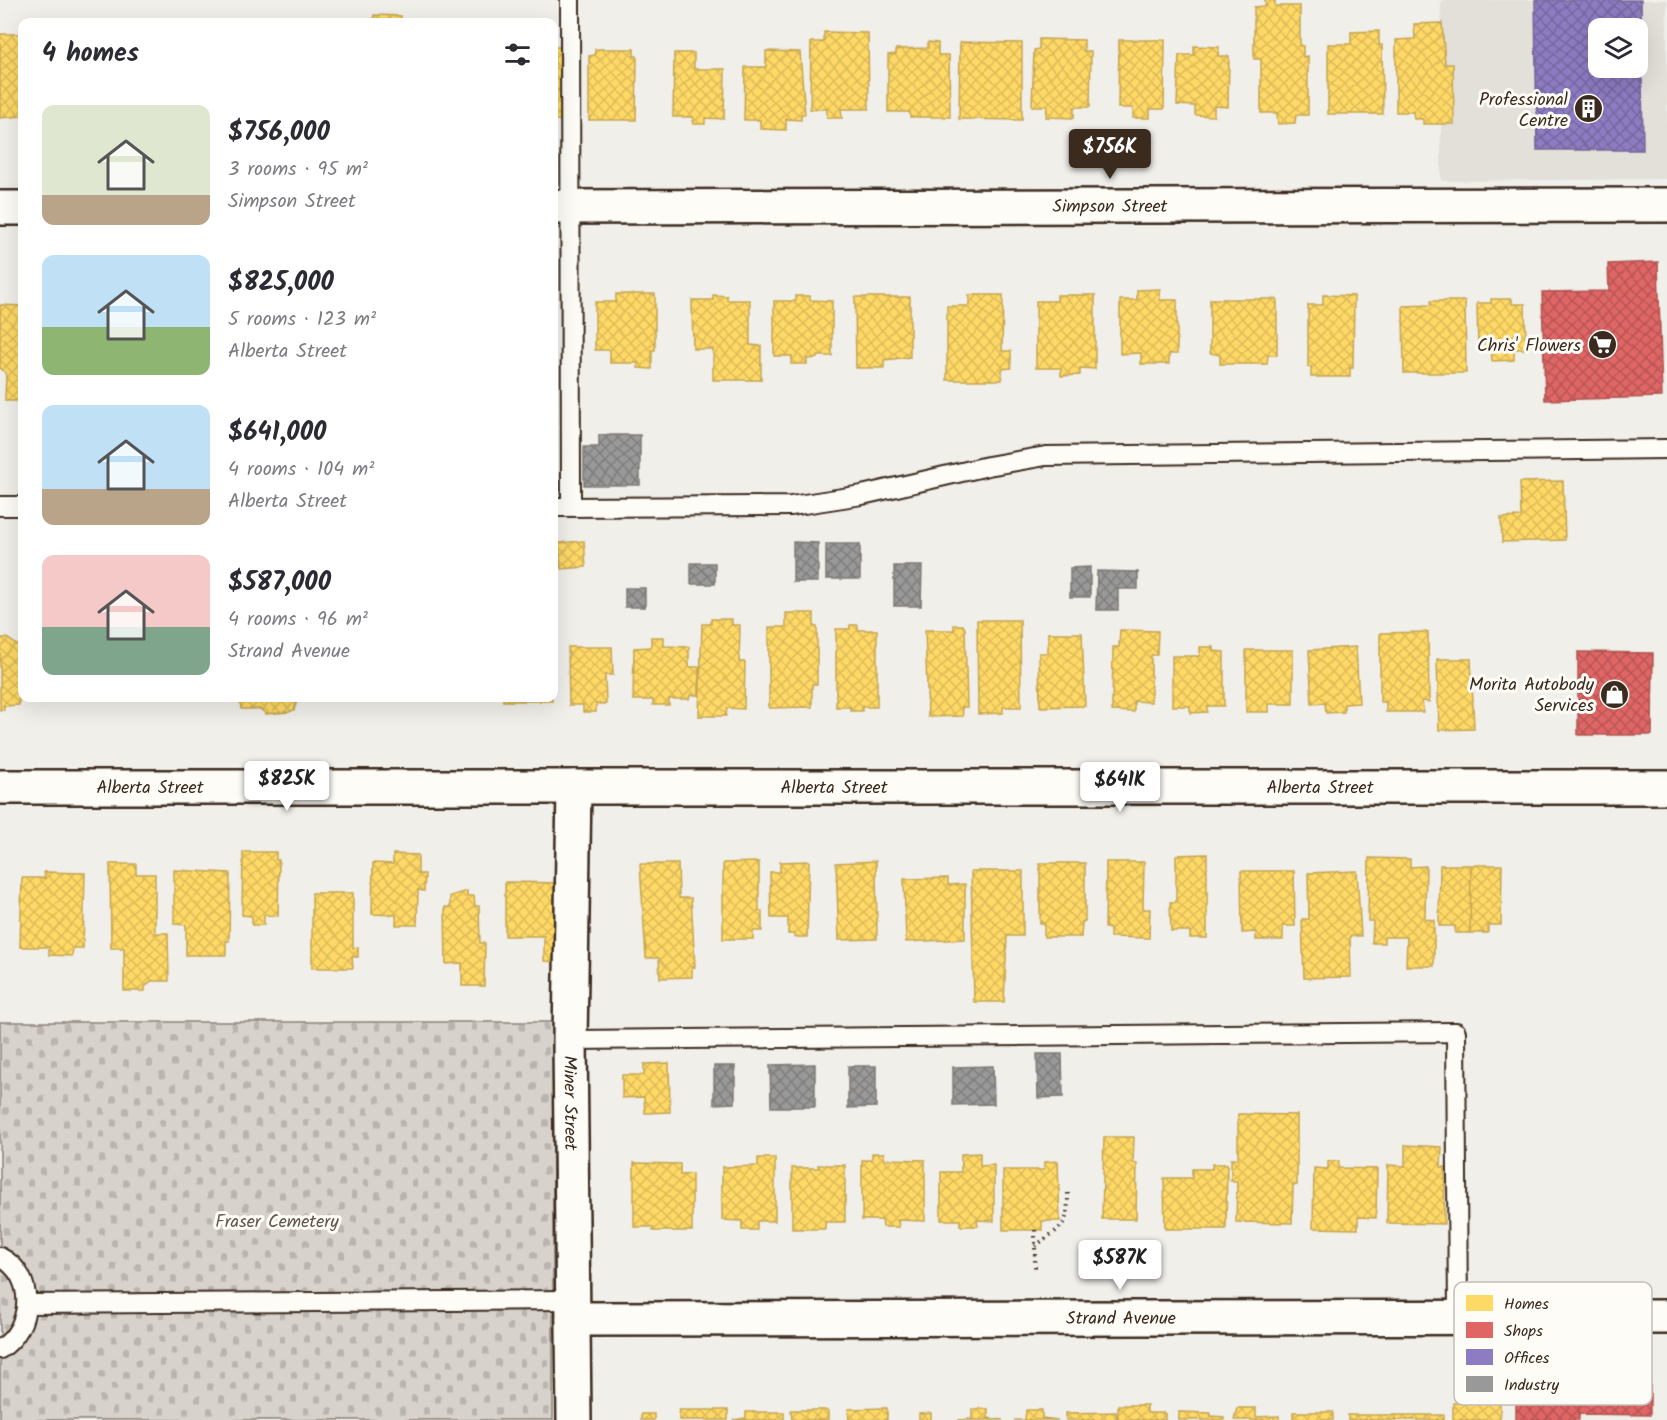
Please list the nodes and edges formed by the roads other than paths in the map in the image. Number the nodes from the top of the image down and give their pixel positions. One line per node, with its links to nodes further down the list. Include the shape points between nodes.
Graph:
1 (570, 0): 3 (lane)
2 (1667, 205): 3 (street, Simpson Street)
3 (562, 207): 9 (lane)
4 (0, 208): 5 (street)
5 (18, 208)
6 (1667, 449): 9 (lane, via 1046,456 862,495 790,506)
7 (0, 506): 8 (lane)
8 (18, 506)
9 (562, 507)
10 (0, 787): 11 (street, Alberta Street)
11 (574, 787): 12 (street, Alberta Street); 13 (street, Miner Street)
12 (1667, 788)
13 (570, 1040): 15 (lane, via 1456,1032); 17 (street, Miner Street)
14 (0, 1257): 16 (lane, via 17,1271 25,1287)
15 (1458, 1282)
16 (27, 1304): 17 (lane); 21 (lane, via 24,1321 15,1336)
17 (573, 1309): 18 (street, Strand Avenue); 22 (street, Miner Street)
18 (1454, 1315)
19 (1652, 1317): 20 (street, Strand Avenue)
20 (1667, 1317)
21 (0, 1348)
22 (574, 1420)

